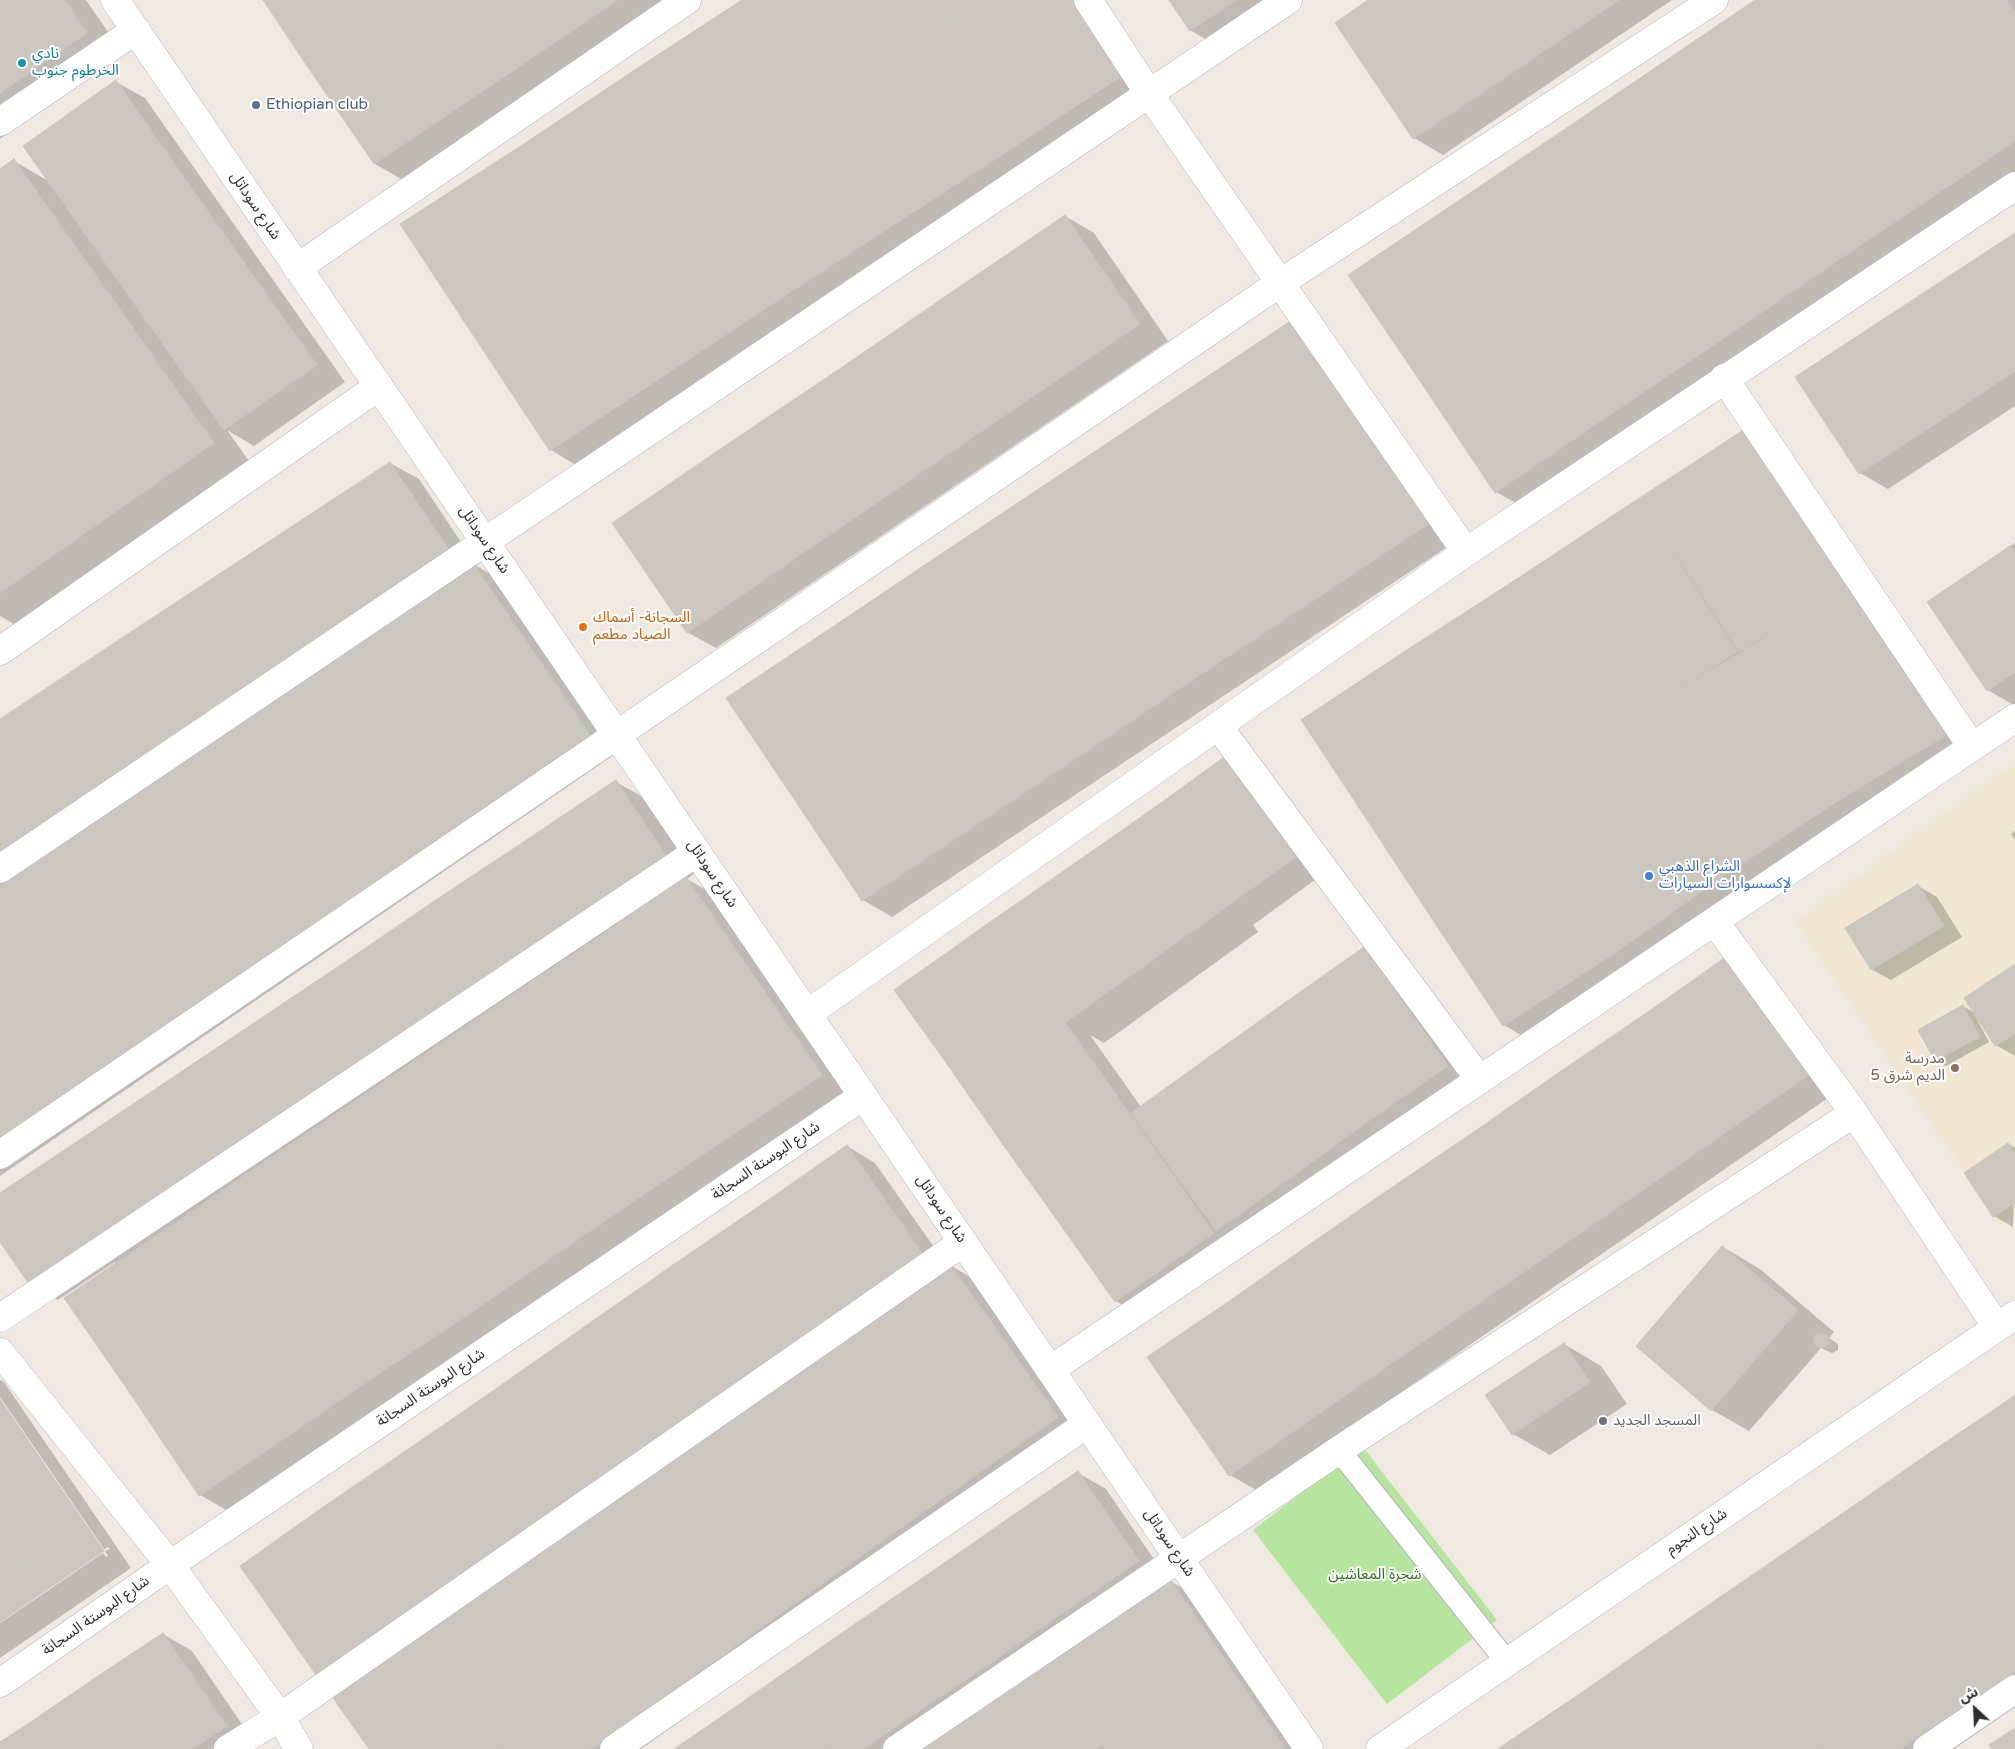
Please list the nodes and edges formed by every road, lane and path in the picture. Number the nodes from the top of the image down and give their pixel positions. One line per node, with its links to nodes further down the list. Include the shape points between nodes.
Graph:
1 (115, 0): 6 (street, شارع سوداتل)
2 (687, 0): 10 (street)
3 (1088, 0): 7 (street)
4 (1288, 0): 7 (street)
5 (1714, 0): 11 (street)
6 (136, 30): 8 (street); 10 (street, شارع سوداتل)
7 (1150, 95): 11 (street); 14 (street)
8 (0, 122)
9 (2015, 186): 12 (street)
10 (298, 268): 13 (street, شارع سوداتل)
11 (1280, 283): 15 (street); 19 (street)
12 (1724, 378): 15 (street); 20 (street)
13 (379, 386): 14 (street, شارع سوداتل); 16 (street)
14 (485, 542): 19 (street, شارع سوداتل); 22 (street)
15 (1466, 552): 18 (street)
16 (0, 651)
17 (2015, 718): 20 (street)
18 (1218, 726): 24 (street); 25 (street)
19 (617, 735): 21 (street, شارع سوداتل); 28 (street)
20 (1972, 747): 23 (street)
21 (697, 852): 24 (street, شارع سوداتل); 30 (street)
22 (0, 869)
23 (1714, 922): 25 (street); 27 (street)
24 (807, 1014): 26 (street, شارع سوداتل)
25 (1480, 1080): 33 (street)
26 (863, 1096): 29 (street, شارع سوداتل); 37 (street, شارع البوستة السجانة)
27 (1854, 1113): 31 (street); 35 (street)
28 (0, 1155)
29 (963, 1242): 33 (street, شارع سوداتل); 41 (street)
30 (0, 1318)
31 (2006, 1321): 38 (street, شارع النجوم)
32 (0, 1352): 37 (street)
33 (1050, 1370): 34 (street, شارع سوداتل)
34 (1087, 1424): 36 (street, شارع سوداتل); 44 (street)
35 (1339, 1450): 36 (street); 38 (lane)
36 (1179, 1558): 45 (street); 46 (street, شارع سوداتل)
37 (170, 1564): 39 (street, شارع البوستة السجانة); 41 (street)
38 (1506, 1662): 47 (street, شارع النجوم)
39 (0, 1683)
40 (2015, 1689): 48 (street)
41 (280, 1717): 42 (street); 43 (street)
42 (228, 1749)
43 (300, 1749)
44 (614, 1749)
45 (897, 1749)
46 (1309, 1749)
47 (1380, 1749)
48 (1927, 1749)

